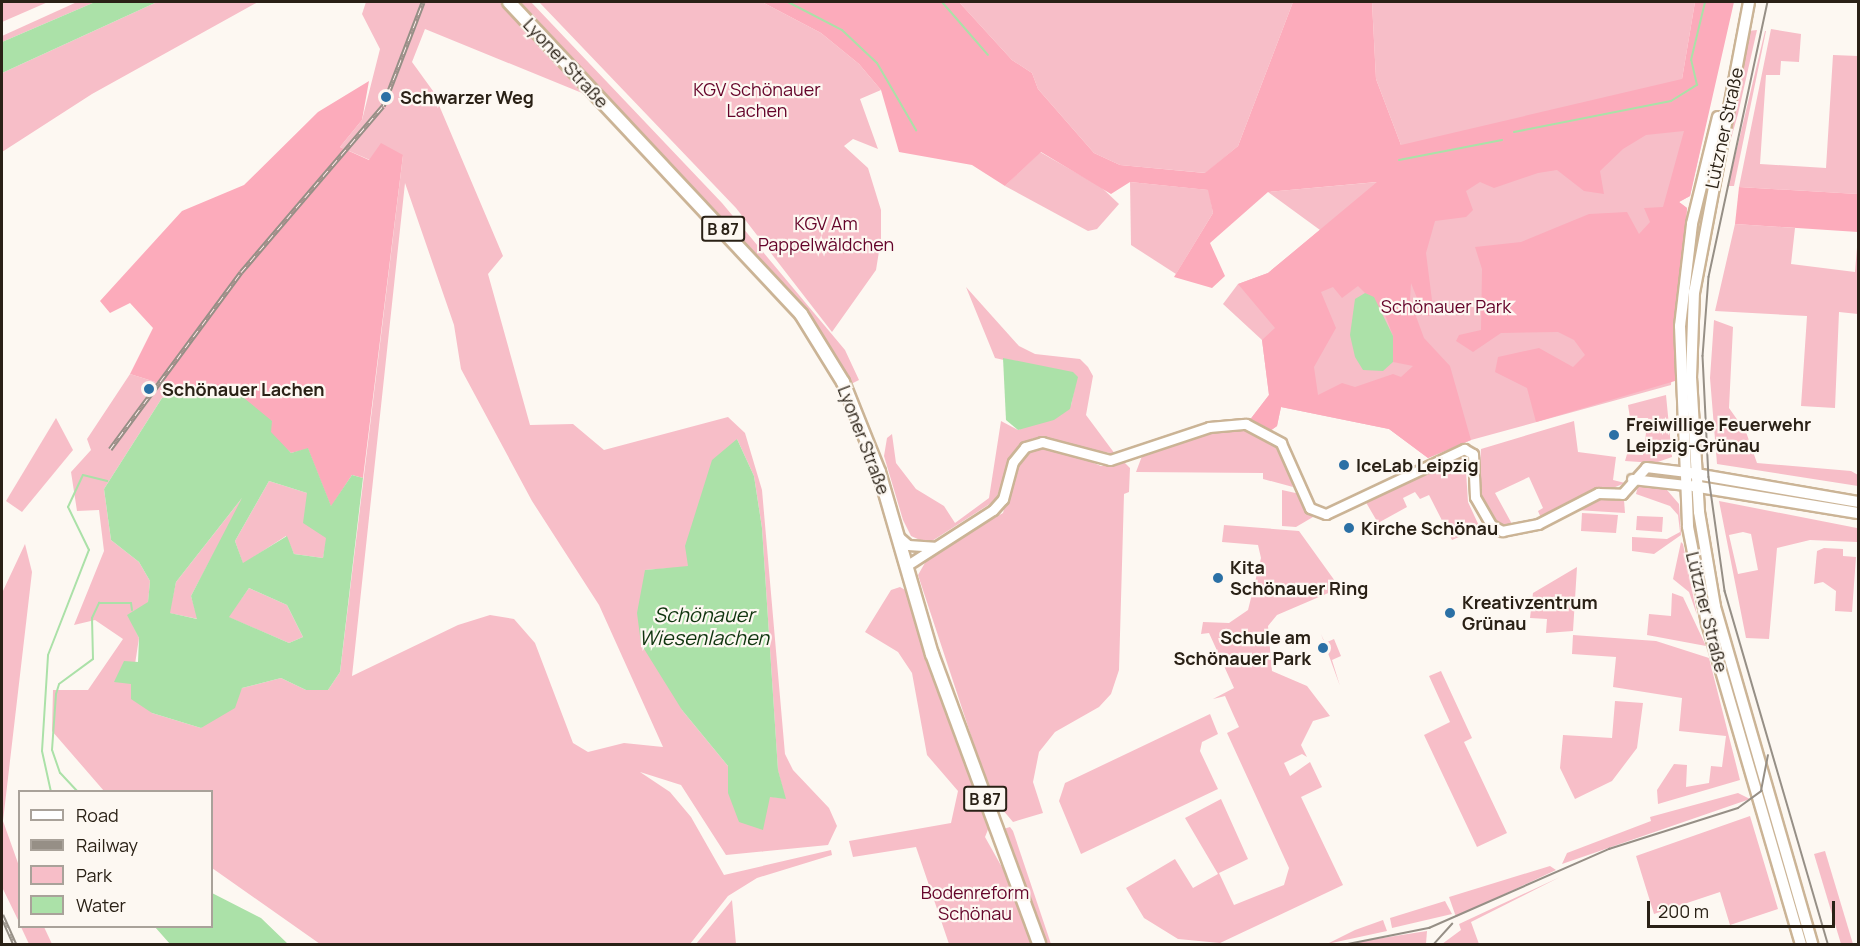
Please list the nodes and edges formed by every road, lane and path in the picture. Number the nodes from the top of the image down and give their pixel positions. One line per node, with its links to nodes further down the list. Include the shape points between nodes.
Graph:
1 (509, 2): 14 (main road, Lyoner Straße / B 87, via 801,314 856,412)
2 (1749, 2): 3 (main road, Lützner Straße)
3 (1746, 13): 4 (main road, Lützner Straße, via 1707,156); 5 (main road, Lützner Straße, via 1701,238)
4 (1685, 268): 5 (main road, Lützner Straße, via 1685,308); 6 (main road, Lützner Straße, via 1679,343)
5 (1692, 314): 7 (main road, Lützner Straße)
6 (1685, 472): 7 (main road); 8 (street, via 1646,466); 9 (main road, Lützner Straße)
7 (1697, 475): 9 (main road, Lützner Straße); 11 (main road)
8 (1632, 479): 9 (street); 15 (street, via 1622,494 1598,493 1538,524 1502,531 1491,525 1475,497 1470,451 1428,464 1326,514 1310,508 1281,443 1246,424 1209,427 1110,460 1042,442 1025,447 1013,462 1003,499 993,510)
9 (1692, 486): 10 (main road); 12 (main road, Lützner Straße); 18 (main road, Lützner Straße, via 1702,604)
10 (1717, 489): 12 (main road); 13 (main road)
11 (1858, 502)
12 (1699, 512): 19 (main road, Lützner Straße, via 1715,607)
13 (1858, 513)
14 (897, 536): 15 (street, via 908,544); 16 (main road, Lyoner Straße / B 87)
15 (934, 547): 16 (street)
16 (906, 566): 17 (main road, Lyoner Straße / B 87, via 965,748)
17 (1039, 945)
18 (1801, 945)
19 (1812, 945)

